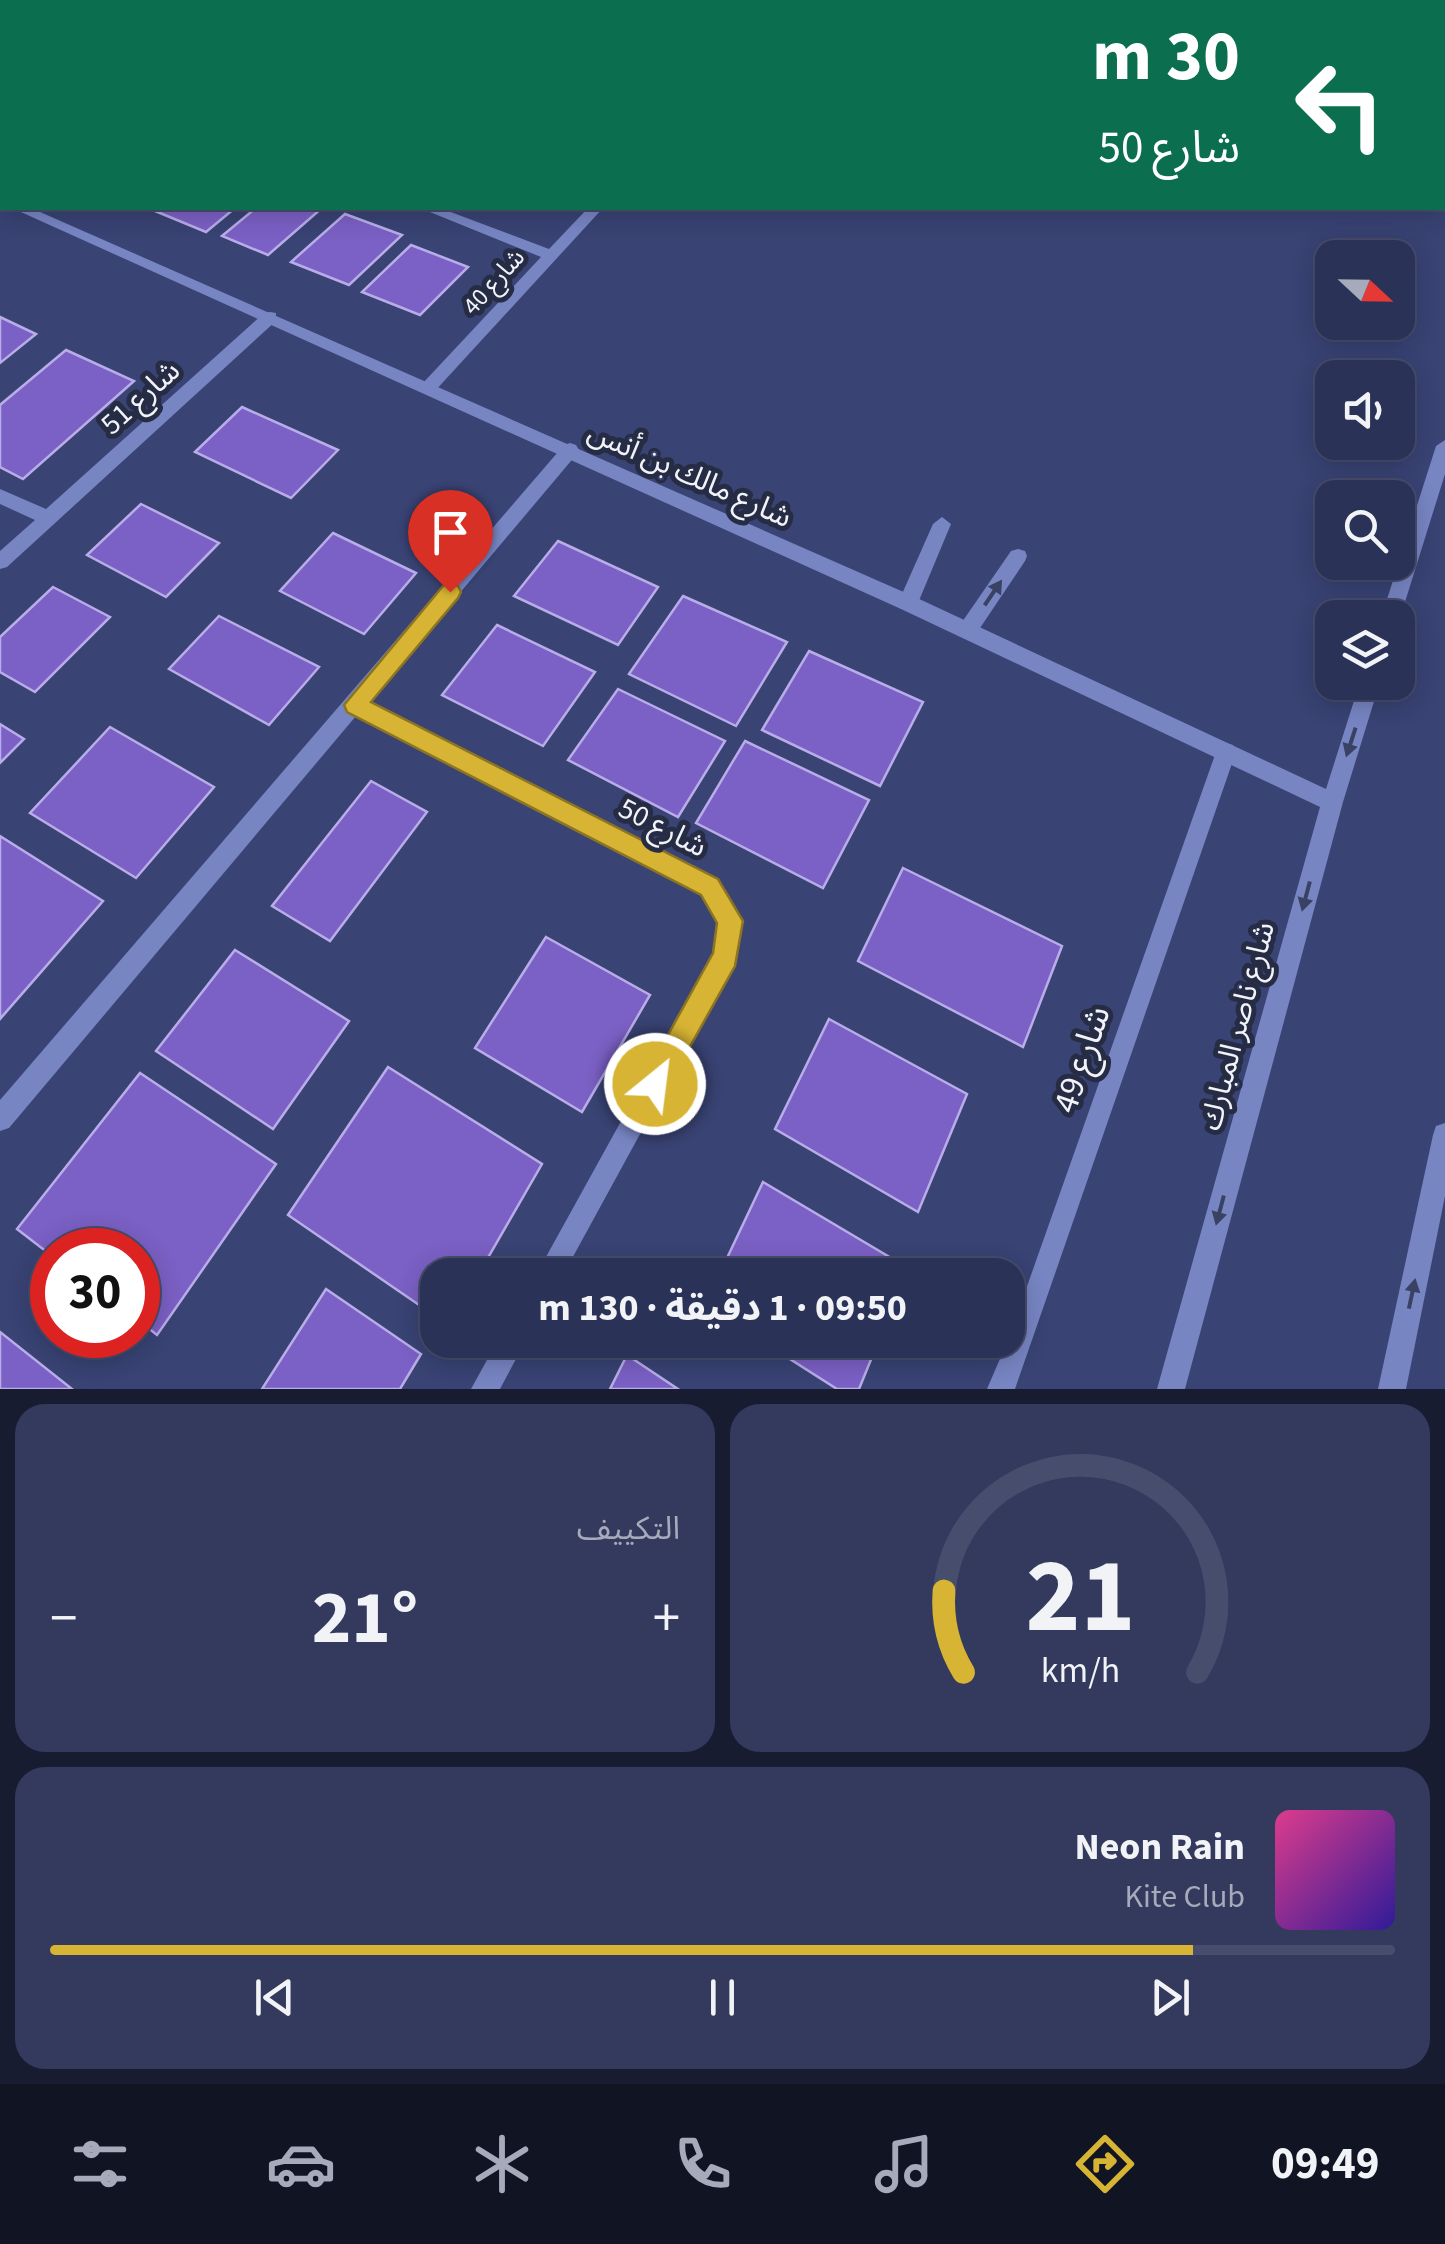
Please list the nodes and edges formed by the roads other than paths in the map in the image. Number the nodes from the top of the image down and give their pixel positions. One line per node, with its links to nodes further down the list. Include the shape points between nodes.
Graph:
1 (25, 210): 5 (street, شارع مالك بن أنس)
2 (433, 210): 4 (street)
3 (594, 210): 4 (street, شارع 40)
4 (550, 255): 6 (street, شارع 40)
5 (270, 317): 6 (street, شارع مالك بن أنس); 11 (street, شارع 51)
6 (428, 388): 8 (street, شارع مالك بن أنس)
7 (1445, 446): 10 (street)
8 (570, 450): 16 (street, شارع مالك بن أنس); 19 (street)
9 (0, 496): 11 (street)
10 (1437, 496): 15 (street)
11 (48, 518): 14 (street, شارع 51)
12 (942, 524): 16 (street)
13 (1018, 556): 17 (street, one-way to 13)
14 (0, 562)
15 (1397, 600)
16 (908, 603): 17 (street, شارع مالك بن أنس)
17 (968, 630): 20 (street, شارع مالك بن أنس)
18 (1364, 700): 21 (street, شارع ناصر المبارك, one-way to 21)
19 (355, 705): 22 (street); 25 (street, شارع 50, via 710,887 730,921 726,956)
20 (1226, 752): 21 (street, شارع مالك بن أنس); 28 (street, شارع 49)
21 (1332, 802): 29 (street, شارع ناصر المبارك, one-way to 29)
22 (0, 1119)
23 (1445, 1135): 24 (street)
24 (1438, 1194): 30 (street, one-way to 24)
25 (558, 1258)
26 (502, 1358): 27 (street)
27 (486, 1389)
28 (1002, 1389)
29 (1172, 1389)
30 (1392, 1389)

